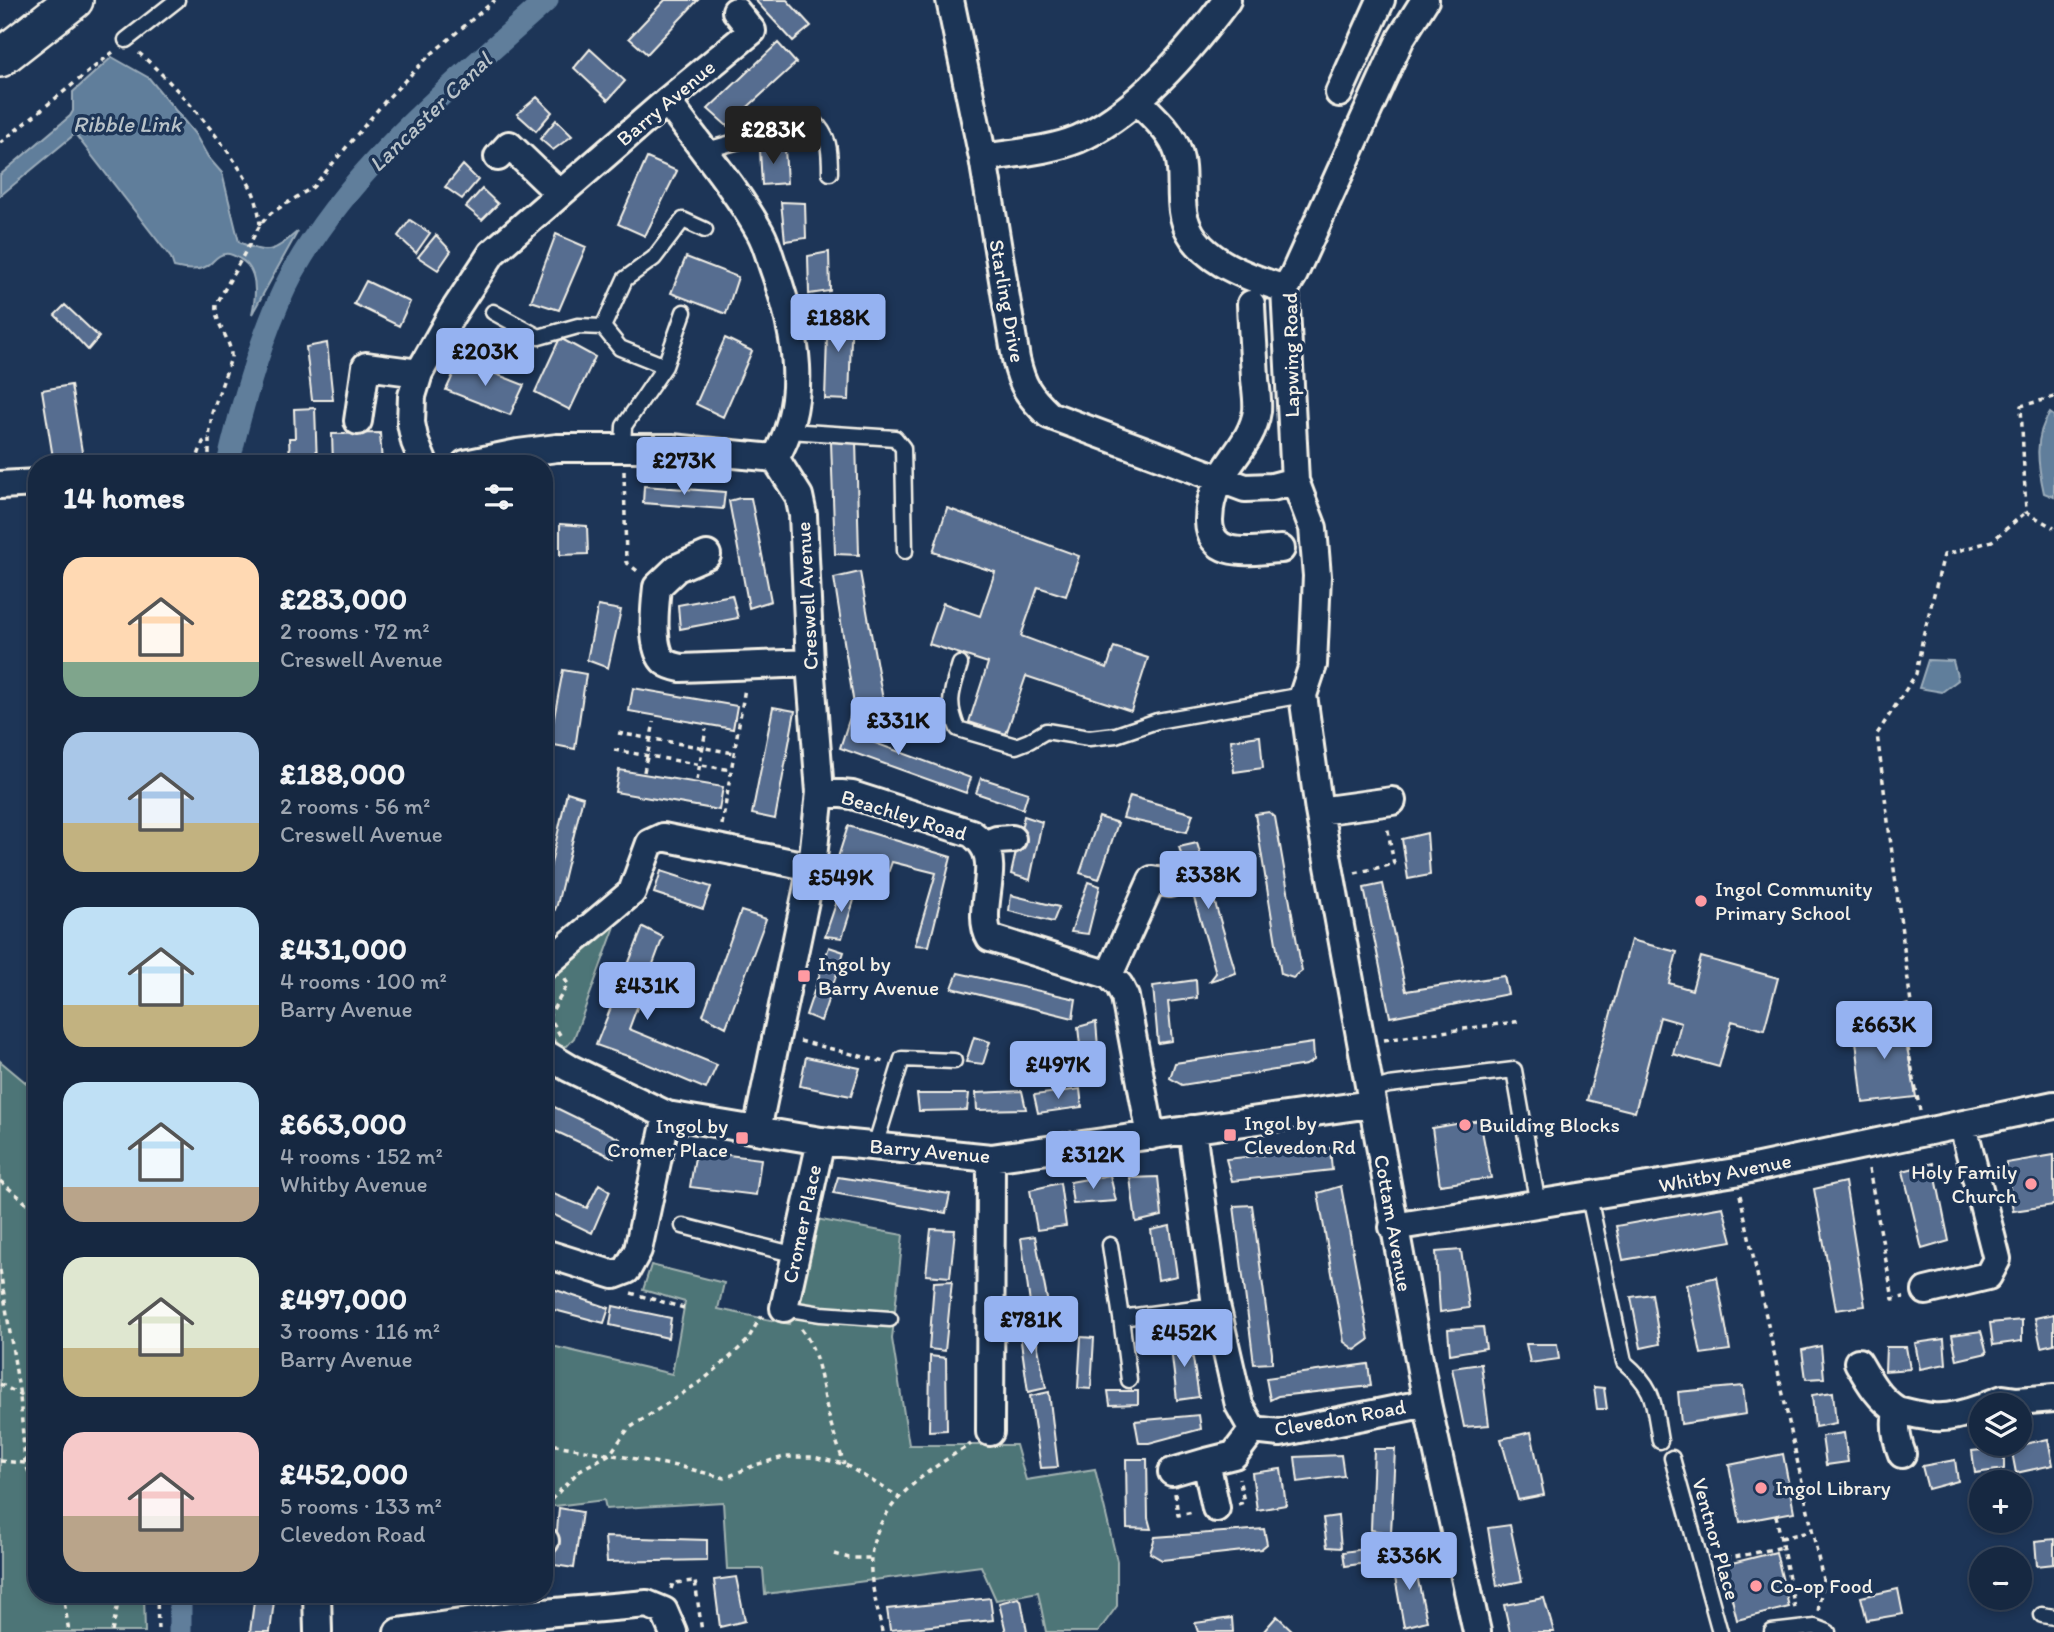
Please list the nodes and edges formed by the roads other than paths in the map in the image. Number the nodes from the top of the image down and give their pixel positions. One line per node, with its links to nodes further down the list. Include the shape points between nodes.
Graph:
1 (74, 0): 9 (main road)
2 (177, 0): 8 (lane)
3 (950, 0): 15 (street, Starling Drive)
4 (1227, 0): 12 (street)
5 (1381, 0): 10 (street)
6 (1425, 0): 19 (street, Lapwing Road, via 1401,38)
7 (734, 5): 11 (street, Barry Avenue, via 752,31)
8 (126, 40)
9 (0, 58)
10 (1339, 93)
11 (667, 101): 13 (street); 17 (street, Barry Avenue)
12 (1138, 101): 15 (street, via 1076,140); 19 (street, via 1167,131 1178,153 1183,214 1192,236 1223,264)
13 (703, 151): 16 (lane, via 811,119 824,131); 27 (street, via 761,234 780,288 795,345 796,390)
14 (498, 157): 17 (street, via 509,145)
15 (983, 158): 32 (street, Starling Drive, via 1016,359 1030,397 1049,415)
16 (830, 173)
17 (559, 193): 25 (street, Barry Avenue, via 492,253)
18 (705, 230): 23 (lane, via 683,220 654,258 625,279)
19 (1285, 289): 33 (street, Lapwing Road)
20 (1251, 304): 32 (street, via 1257,410)
21 (493, 312): 23 (lane, via 540,337 578,326)
22 (684, 312): 24 (lane)
23 (603, 327): 24 (lane, via 620,348)
24 (665, 366): 28 (lane, via 624,426)
25 (419, 373): 26 (street, via 366,366); 29 (street, Barry Avenue, via 411,423)
26 (358, 421)
27 (789, 431): 31 (street); 37 (lane, via 895,438 903,447)
28 (623, 448): 30 (street, via 557,448); 31 (street)
29 (420, 455)
30 (508, 455)
31 (775, 458): 39 (street, Creswell Avenue, via 799,496 803,515)
32 (1219, 478): 33 (street, Starling Drive, via 1245,488); 36 (street, via 1209,510 1209,535 1217,545 1240,551)
33 (1295, 481): 41 (street, Lapwing Road, via 1313,528 1317,576 1313,665)
34 (28, 483): 35 (street)
35 (0, 485)
36 (1281, 549)
37 (905, 551)
38 (707, 555): 39 (street, via 677,568 657,587 656,640 666,663 681,668)
39 (810, 663): 42 (street, Creswell Avenue)
40 (960, 664): 41 (lane, via 950,712 958,729 1016,746 1046,731 1089,738 1116,735 1157,721)
41 (1303, 695): 44 (street, Cottam Avenue)
42 (820, 792): 46 (street, Beachley Road, via 852,794 971,833); 47 (street, Creswell Avenue)
43 (1388, 802): 44 (street)
44 (1319, 811): 53 (street, Cottam Avenue)
45 (1012, 839): 46 (street, Beachley Road)
46 (984, 845): 50 (street, Beachley Road, via 990,938)
47 (812, 867): 49 (street, via 663,837 650,843 632,892); 58 (street, Creswell Avenue)
48 (1170, 883): 50 (street, via 1152,880)
49 (553, 959)
50 (1109, 975): 59 (street, via 1125,997)
51 (553, 1058): 55 (street, Barry Avenue)
52 (954, 1060): 61 (lane, via 902,1059)
53 (1370, 1098): 57 (street, Barry Avenue); 64 (lane, via 1389,1085 1514,1070); 66 (street, Cottam Avenue)
54 (2054, 1105): 56 (street, Whitby Avenue)
55 (667, 1115): 58 (street, Barry Avenue); 69 (street, via 638,1250 626,1270 614,1275)
56 (1963, 1126): 63 (street, Whitby Avenue); 70 (street, via 1997,1259 1988,1276)
57 (1192, 1129): 59 (street, Barry Avenue); 71 (street, Clevedon Road)
58 (757, 1130): 60 (street, Barry Avenue)
59 (1151, 1136): 62 (street, Barry Avenue)
60 (821, 1141): 61 (street, Barry Avenue); 68 (street, Cromer Place)
61 (875, 1146): 62 (street, Barry Avenue)
62 (991, 1158): 83 (street)
63 (1589, 1197): 64 (street, Whitby Avenue); 84 (lane, via 1624,1362 1650,1390)
64 (1538, 1205): 66 (street, Whitby Avenue)
65 (683, 1226): 68 (lane)
66 (1393, 1227): 79 (street, Cottam Avenue)
67 (1110, 1245): 73 (lane)
68 (796, 1255): 72 (street, Cromer Place)
69 (553, 1256)
70 (1926, 1291)
71 (1216, 1305): 73 (lane); 82 (street, Clevedon Road, via 1239,1405)
72 (784, 1308): 74 (lane)
73 (1121, 1318): 76 (lane)
74 (890, 1319)
75 (1858, 1362): 80 (street, via 1874,1390)
76 (1129, 1380)
77 (2054, 1398): 78 (street)
78 (2032, 1400)
79 (1427, 1404): 82 (street, Clevedon Road, via 1280,1433); 96 (street, Cottam Avenue)
80 (1896, 1410): 81 (street, via 1945,1419); 85 (street)
81 (1969, 1412)
82 (1253, 1430): 87 (street, Clevedon Road, via 1234,1455)
83 (990, 1432)
84 (1660, 1441)
85 (1902, 1454)
86 (1672, 1458): 97 (lane, Ventnor Place)
87 (1206, 1462): 88 (street, Clevedon Road); 89 (street)
88 (1172, 1472)
89 (1216, 1508)
90 (317, 1603): 94 (street)
91 (510, 1605): 92 (street, via 552,1612 646,1604); 95 (street)
92 (668, 1621)
93 (1822, 1629): 98 (lane)
94 (318, 1632)
95 (398, 1632)
96 (1477, 1632)
97 (1720, 1632)
98 (1772, 1632)

